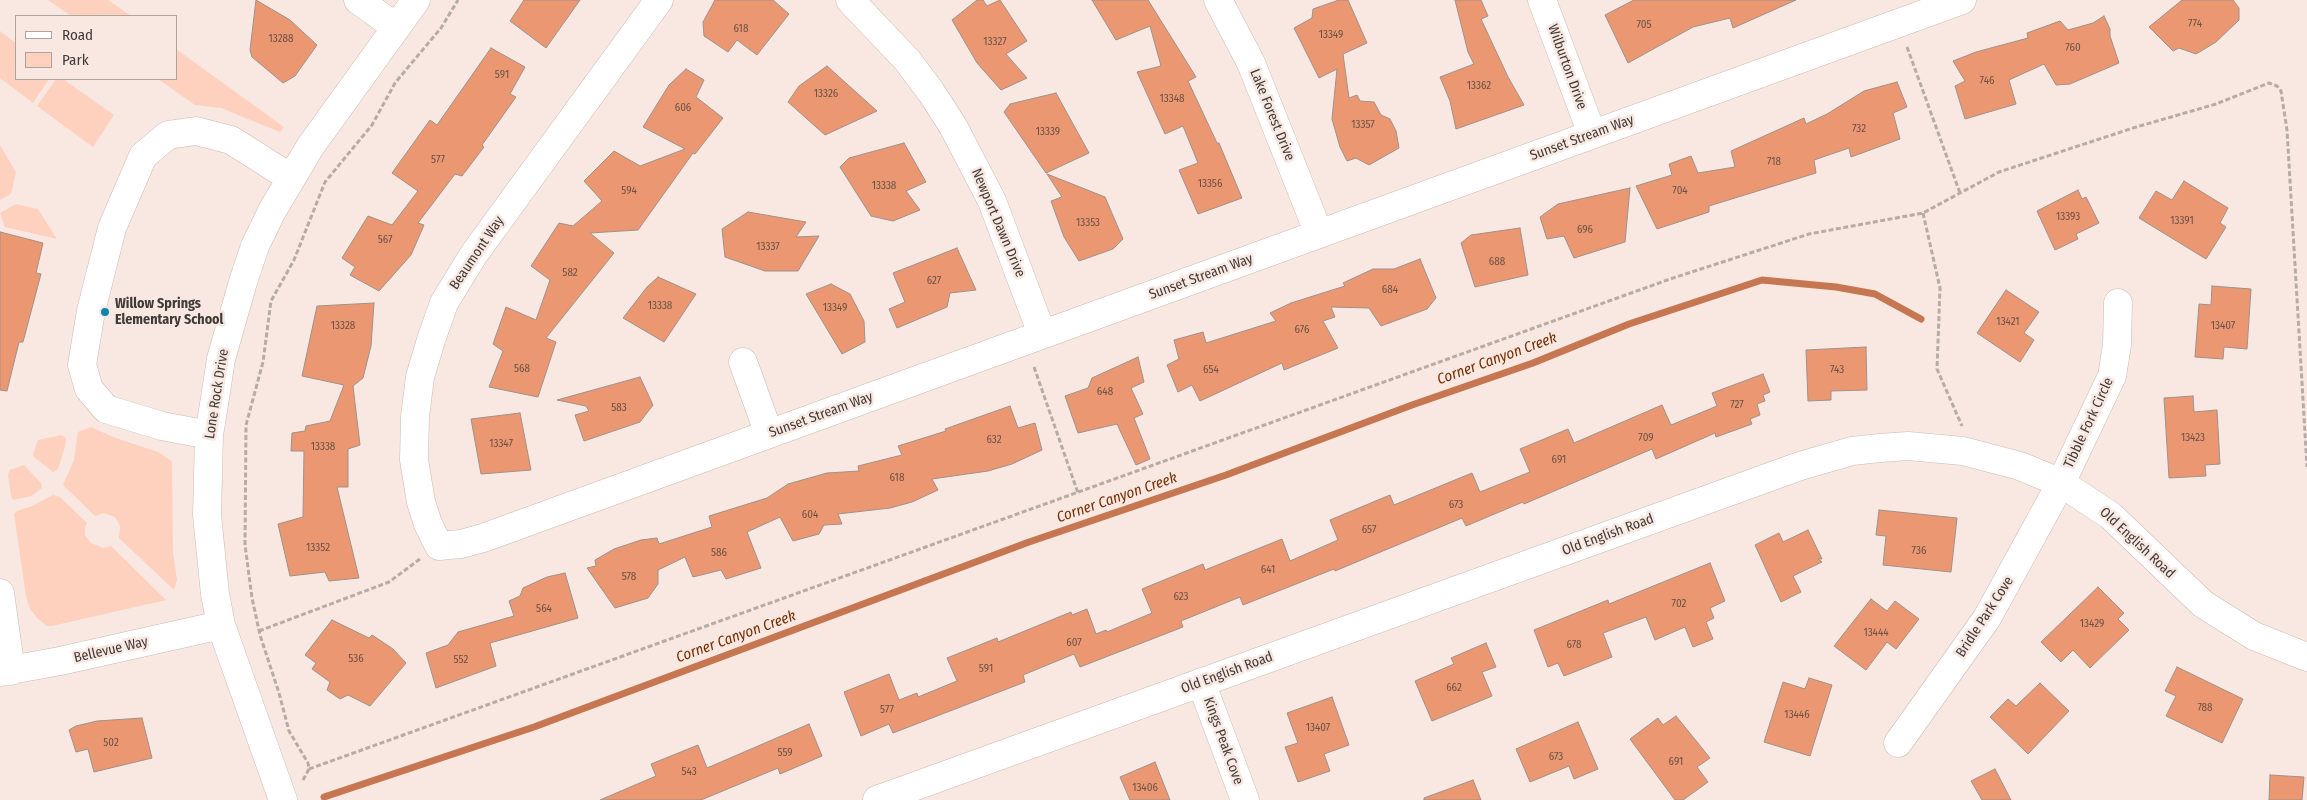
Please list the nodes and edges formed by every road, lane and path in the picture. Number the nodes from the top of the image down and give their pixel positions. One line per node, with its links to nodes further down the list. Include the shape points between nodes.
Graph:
1 (358, 0): 9 (street)
2 (416, 0): 9 (street, Lone Rock Drive)
3 (458, 0): 29 (path, via 441,28 395,82 372,125 325,182 294,260 271,301 263,362 246,433 245,546)
4 (659, 0): 26 (street, Beaumont Way, via 474,254 444,303 420,377 414,460 420,502)
5 (850, 0): 17 (street, Newport Dawn Drive, via 907,60 953,126 992,202)
6 (1218, 0): 15 (street, Lake Forest Drive, via 1251,63)
7 (1542, 0): 11 (street, Wilburton Drive)
8 (1962, 0): 11 (street, Sunset Stream Way)
9 (396, 27): 12 (street, Lone Rock Drive)
10 (1906, 43): 13 (path)
11 (1592, 134): 15 (street, Sunset Stream Way)
12 (291, 178): 21 (street, Lone Rock Drive, via 255,246 243,282 221,359); 21 (street, via 231,140 196,131 168,135 143,156 112,228 91,310 82,365 89,389 106,409 162,426)
13 (1960, 193): 14 (path); 23 (path, via 2017,166 2216,104 2265,84 2277,86 2283,96 2287,130)
14 (1923, 213): 22 (path, via 1940,288 1937,369 1961,419); 25 (path, via 1808,234 1738,256)
15 (1318, 234): 17 (street, Sunset Stream Way)
16 (2118, 303): 24 (street, Tibble Fork Circle, via 2112,376)
17 (1042, 334): 20 (street, Sunset Stream Way)
18 (743, 362): 20 (street)
19 (1034, 367): 25 (path)
20 (769, 434): 26 (street, Sunset Stream Way, via 484,538)
21 (210, 435): 28 (street, Lone Rock Drive, via 207,515)
22 (1963, 451): 24 (street, Old English Road, via 2020,466); 32 (street, Old English Road, via 1908,446 1826,458)
23 (2307, 467)
24 (2061, 483): 30 (street, Old English Road, via 2111,516 2203,604 2254,636); 33 (street, Bridle Park Cove, via 1987,618)
25 (1078, 493): 29 (path, via 309,769 289,731)
26 (439, 546): 29 (path, via 389,582)
27 (0, 592): 31 (street)
28 (221, 625): 31 (street, Bellevue Way); 35 (street, Lone Rock Drive)
29 (259, 631)
30 (2307, 657)
31 (6, 671)
32 (1201, 682): 34 (street, Old English Road); 37 (street, Kings Peak Cove)
33 (1898, 743)
34 (913, 794): 36 (street, Old English Road)
35 (283, 800)
36 (877, 800)
37 (1245, 800)

